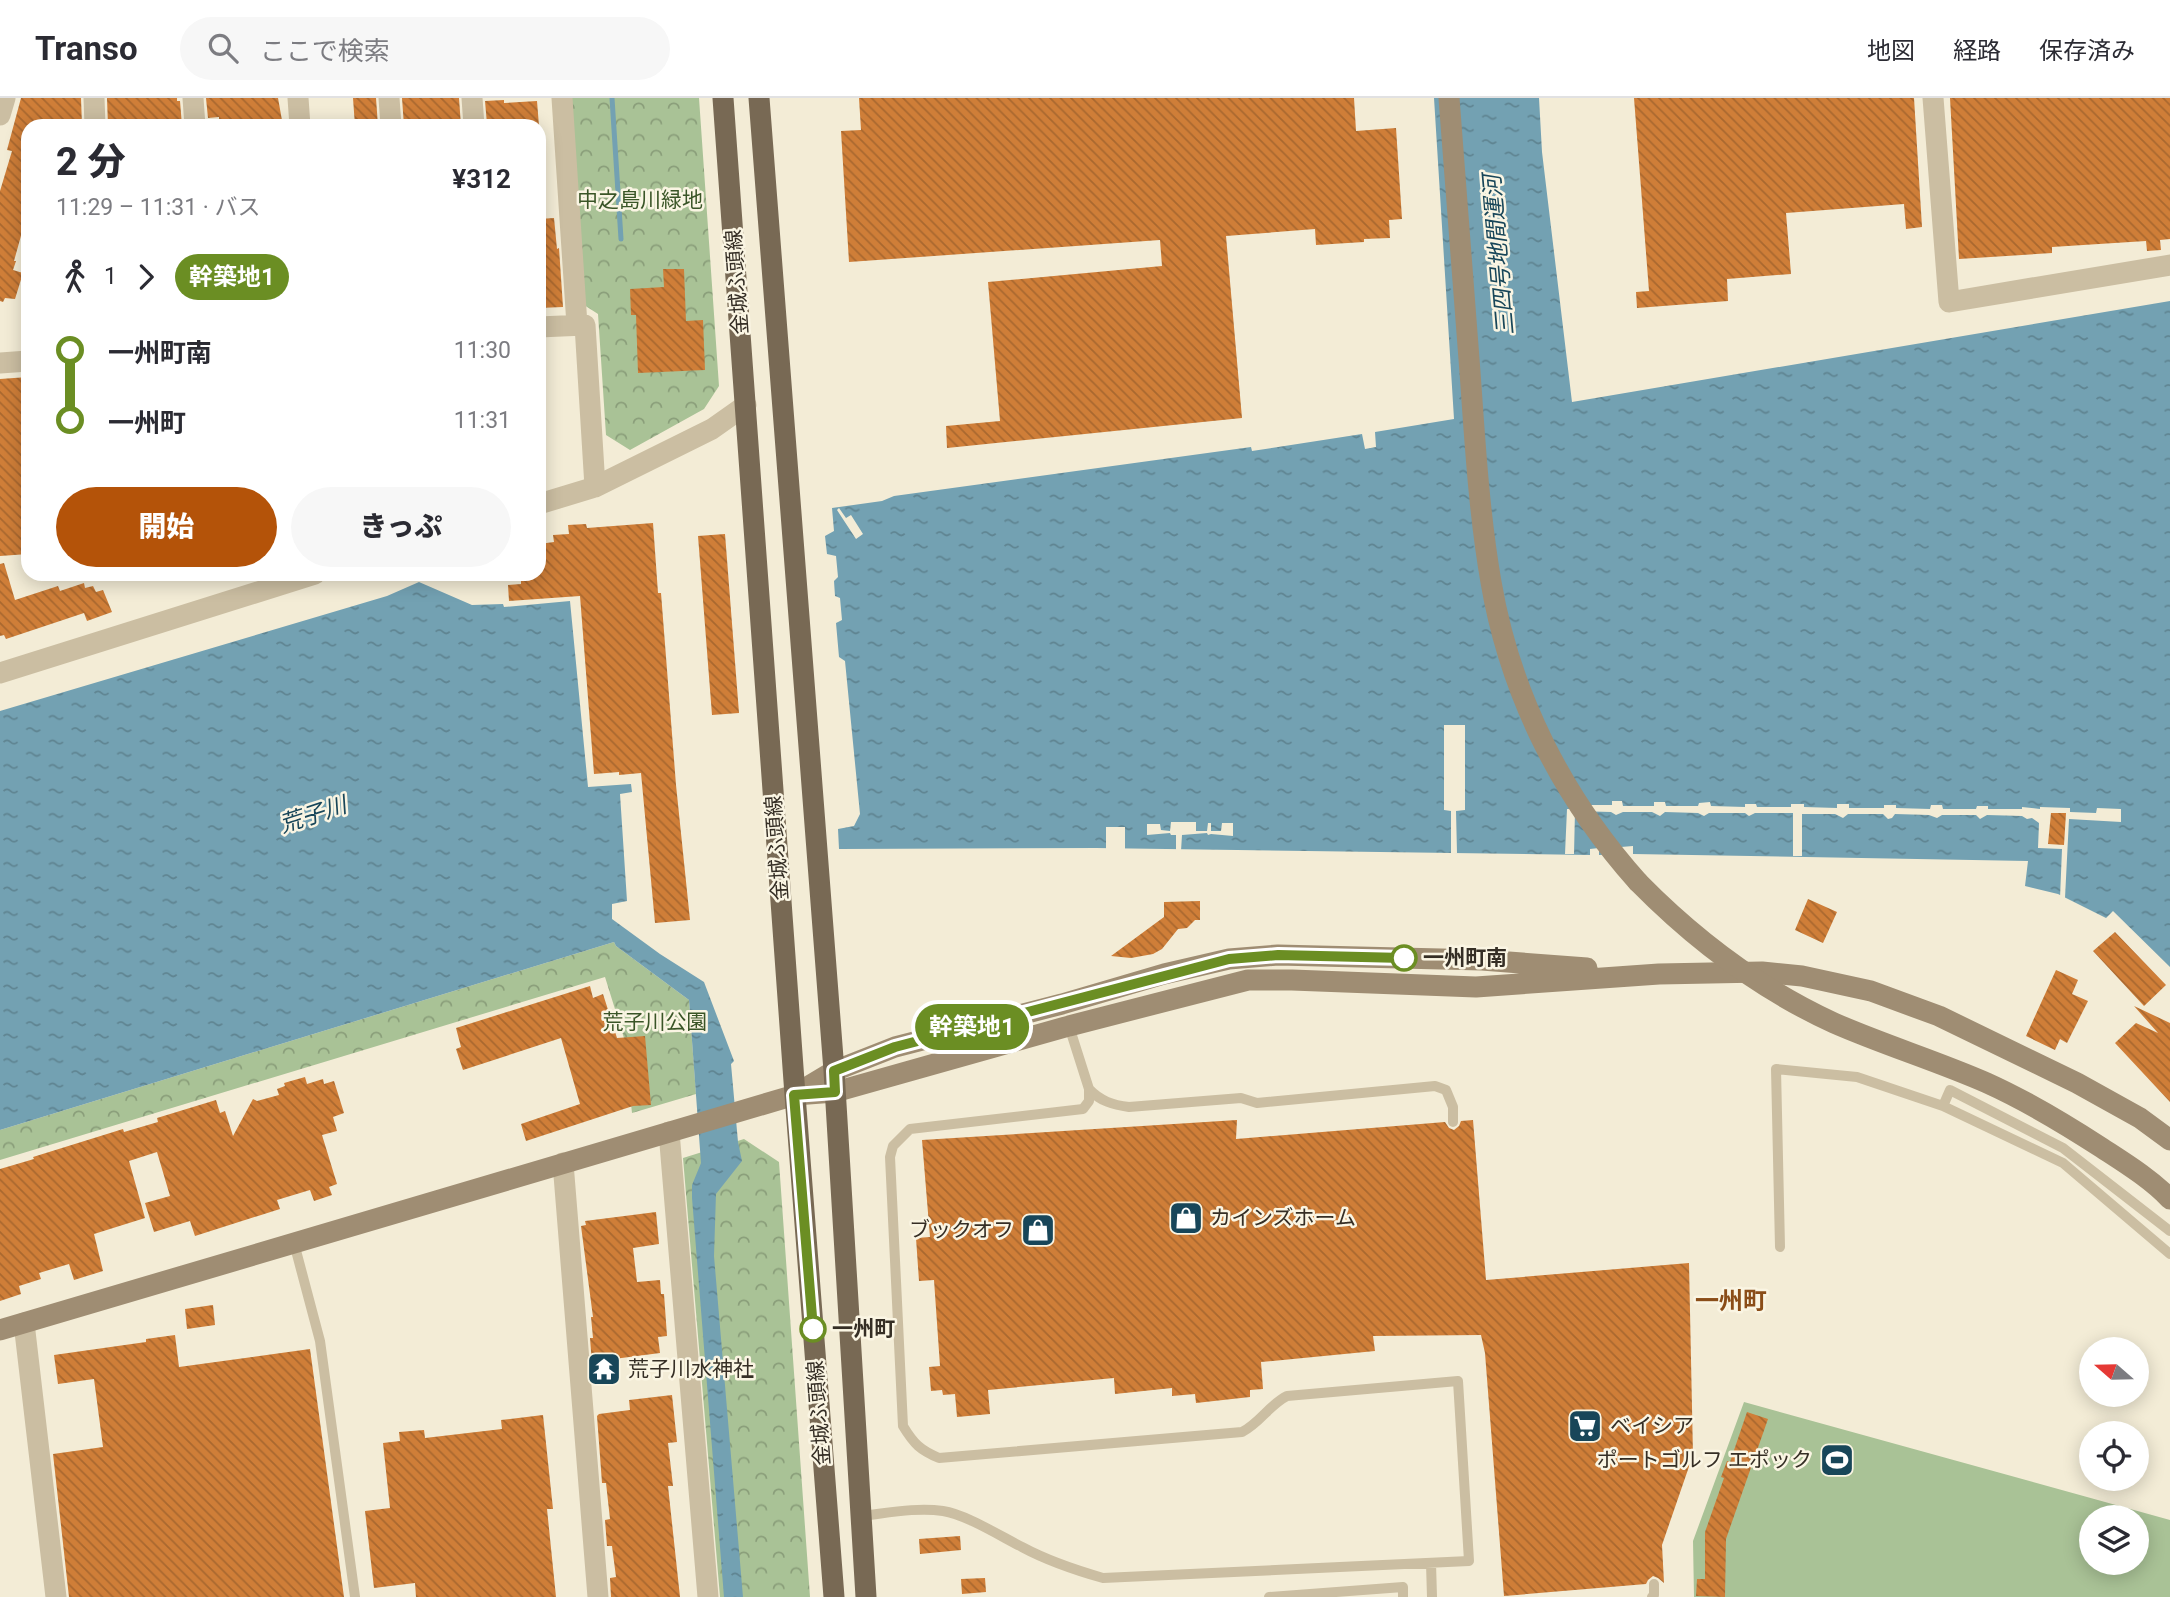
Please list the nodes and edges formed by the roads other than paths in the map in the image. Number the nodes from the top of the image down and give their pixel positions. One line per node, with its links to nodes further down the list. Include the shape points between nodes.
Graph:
1 (5, 98): 12 (street)
2 (94, 98): 13 (street)
3 (193, 98): 14 (street)
4 (298, 98): 15 (street)
5 (389, 98): 16 (street)
6 (472, 98): 17 (street)
7 (562, 98): 19 (street)
8 (723, 98): 23 (main road, 金城ふ頭線)
9 (759, 98): 31 (main road, 金城ふ頭線)
10 (1449, 98): 39 (street, bridge, via 1490,582 1517,683 1566,786 1638,881 1671,915 1725,958 1778,994 1833,1022 1987,1083 2060,1121)
11 (1933, 98): 18 (street, via 1949,302)
12 (0, 114)
13 (95, 119)
14 (194, 119)
15 (300, 119)
16 (390, 119)
17 (474, 119)
18 (2170, 265)
19 (577, 325): 20 (street); 24 (street, via 585,325)
20 (546, 327)
21 (21, 361): 22 (street)
22 (0, 363)
23 (746, 405): 24 (street, via 712,429); 33 (main road, 金城ふ頭線)
24 (595, 487): 25 (street)
25 (546, 502)
26 (293, 581): 27 (street)
27 (0, 673)
28 (1659, 974): 29 (street, via 1482,960 1278,955 1229,959); 30 (street, via 1476,986 1248,980); 37 (street, via 1762,971 1802,975 1871,992 1939,1016 2077,1083)
29 (1062, 1004): 30 (lane); 31 (street, via 895,1047)
30 (1069, 1026): 31 (street); 32 (lane)
31 (835, 1081): 33 (street); 46 (main road, 金城ふ頭線)
32 (1089, 1089): 35 (lane, via 1112,1105 1129,1107 1241,1098 1257,1103 1436,1086 1446,1090); 47 (lane, via 1083,1109 910,1129 893,1146 903,1426 912,1442 939,1458 1242,1432 1287,1396 1458,1381 1469,1562)
33 (794, 1095): 36 (street); 53 (main road, 金城ふ頭線)
34 (1943, 1106): 40 (lane, via 1950,1090 2063,1148); 42 (lane, via 1857,1077 1776,1069); 43 (lane, via 2063,1163)
35 (1453, 1122)
36 (670, 1132): 38 (street); 52 (street)
37 (2170, 1140)
38 (563, 1163): 41 (street); 51 (street)
39 (2170, 1199)
40 (2170, 1231)
41 (294, 1243): 44 (street); 50 (lane, via 320,1341)
42 (1780, 1247)
43 (2170, 1254)
44 (24, 1323): 45 (street); 49 (street)
45 (0, 1330)
46 (862, 1516): 47 (lane, via 945,1511 1061,1565 1103,1578); 54 (main road, 金城ふ頭線)
47 (1431, 1563): 57 (lane)
48 (1654, 1584): 58 (lane)
49 (56, 1597)
50 (355, 1597)
51 (598, 1597)
52 (708, 1597)
53 (834, 1597)
54 (866, 1597)
55 (1269, 1597): 56 (lane, via 1403,1587)
56 (1404, 1597)
57 (1432, 1597)
58 (1652, 1597)

